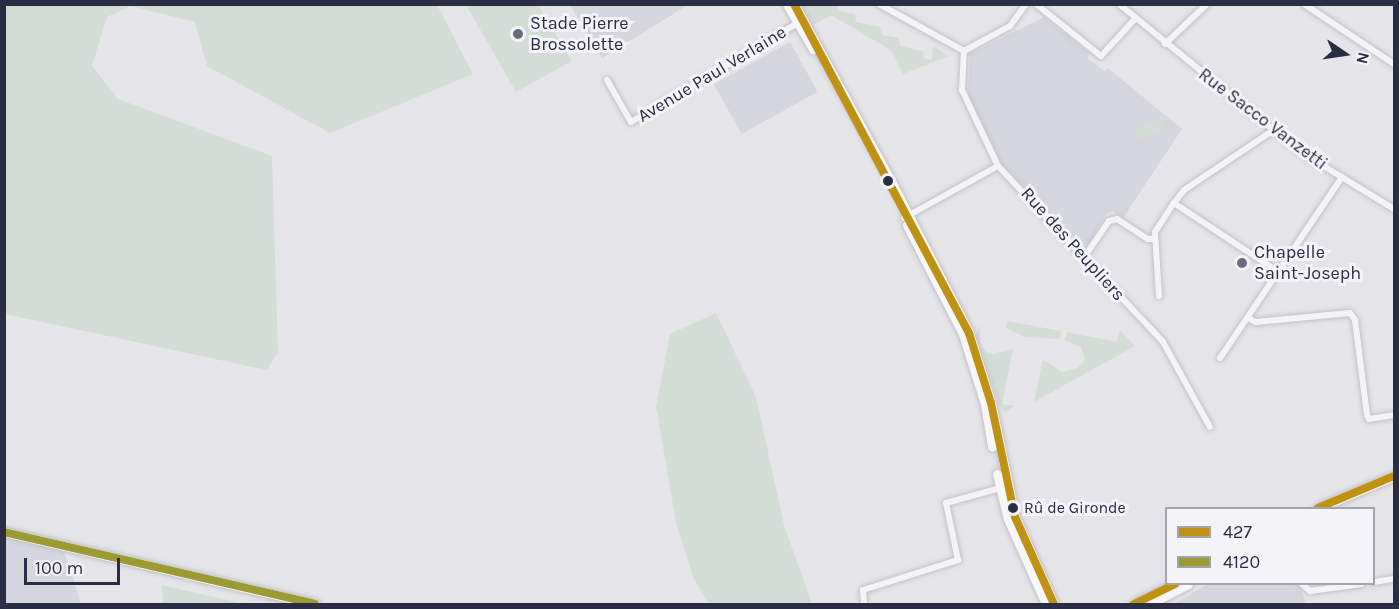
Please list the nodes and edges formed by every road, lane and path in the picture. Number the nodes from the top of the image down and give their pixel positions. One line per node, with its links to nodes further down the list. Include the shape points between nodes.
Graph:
1 (787, 4): 10 (main road)
2 (794, 4): 10 (main road)
3 (879, 4): 12 (street)
4 (1026, 4): 12 (street, via 1011,26)
5 (1036, 4): 9 (street, via 1101,56)
6 (1119, 4): 9 (street, Rue Sacco Vanzetti)
7 (1207, 4): 11 (street)
8 (1304, 4): 13 (street)
9 (1134, 20): 11 (street, Rue Sacco Vanzetti)
10 (800, 21): 14 (street, Avenue Paul Verlaine, via 631,122); 20 (main road)
11 (1165, 44): 15 (street, Rue Sacco Vanzetti)
12 (964, 51): 16 (street, Rue des Peupliers, via 962,90)
13 (1395, 64)
14 (608, 81)
15 (1272, 131): 17 (street, Rue Sacco Vanzetti); 18 (street, via 1184,190)
16 (998, 166): 20 (street); 22 (street, Rue des Peupliers)
17 (1342, 177): 19 (street, Rue Sacco Vanzetti); 23 (street)
18 (1174, 203): 21 (street); 23 (street)
19 (1395, 209)
20 (906, 217): 30 (main road, via 963,334 976,373); 43 (main road, via 972,342 991,403 1015,517)
21 (1155, 239): 22 (street, via 1117,219 1109,220); 24 (street)
22 (1085, 256): 28 (street, Rue des Peupliers, via 1163,342)
23 (1280, 273): 25 (street)
24 (1159, 296)
25 (1248, 318): 26 (street); 27 (street, via 1256,322 1337,312 1350,314 1355,320 1367,415 1369,419)
26 (1220, 357)
27 (1395, 415)
28 (1210, 427)
29 (1395, 478): 31 (main road); 32 (main road)
30 (1000, 488): 41 (street, via 946,503 958,560 863,590); 42 (main road, via 1022,554)
31 (1321, 507)
32 (1330, 507)
33 (4, 532): 40 (main road)
34 (1395, 579): 35 (street)
35 (1375, 582)
36 (1173, 585): 44 (main road)
37 (1186, 585): 45 (main road)
38 (1303, 585): 39 (street, via 1310,591)
39 (1355, 585)
40 (315, 604)
41 (864, 604)
42 (1046, 604)
43 (1054, 604)
44 (1134, 604)
45 (1149, 604)

